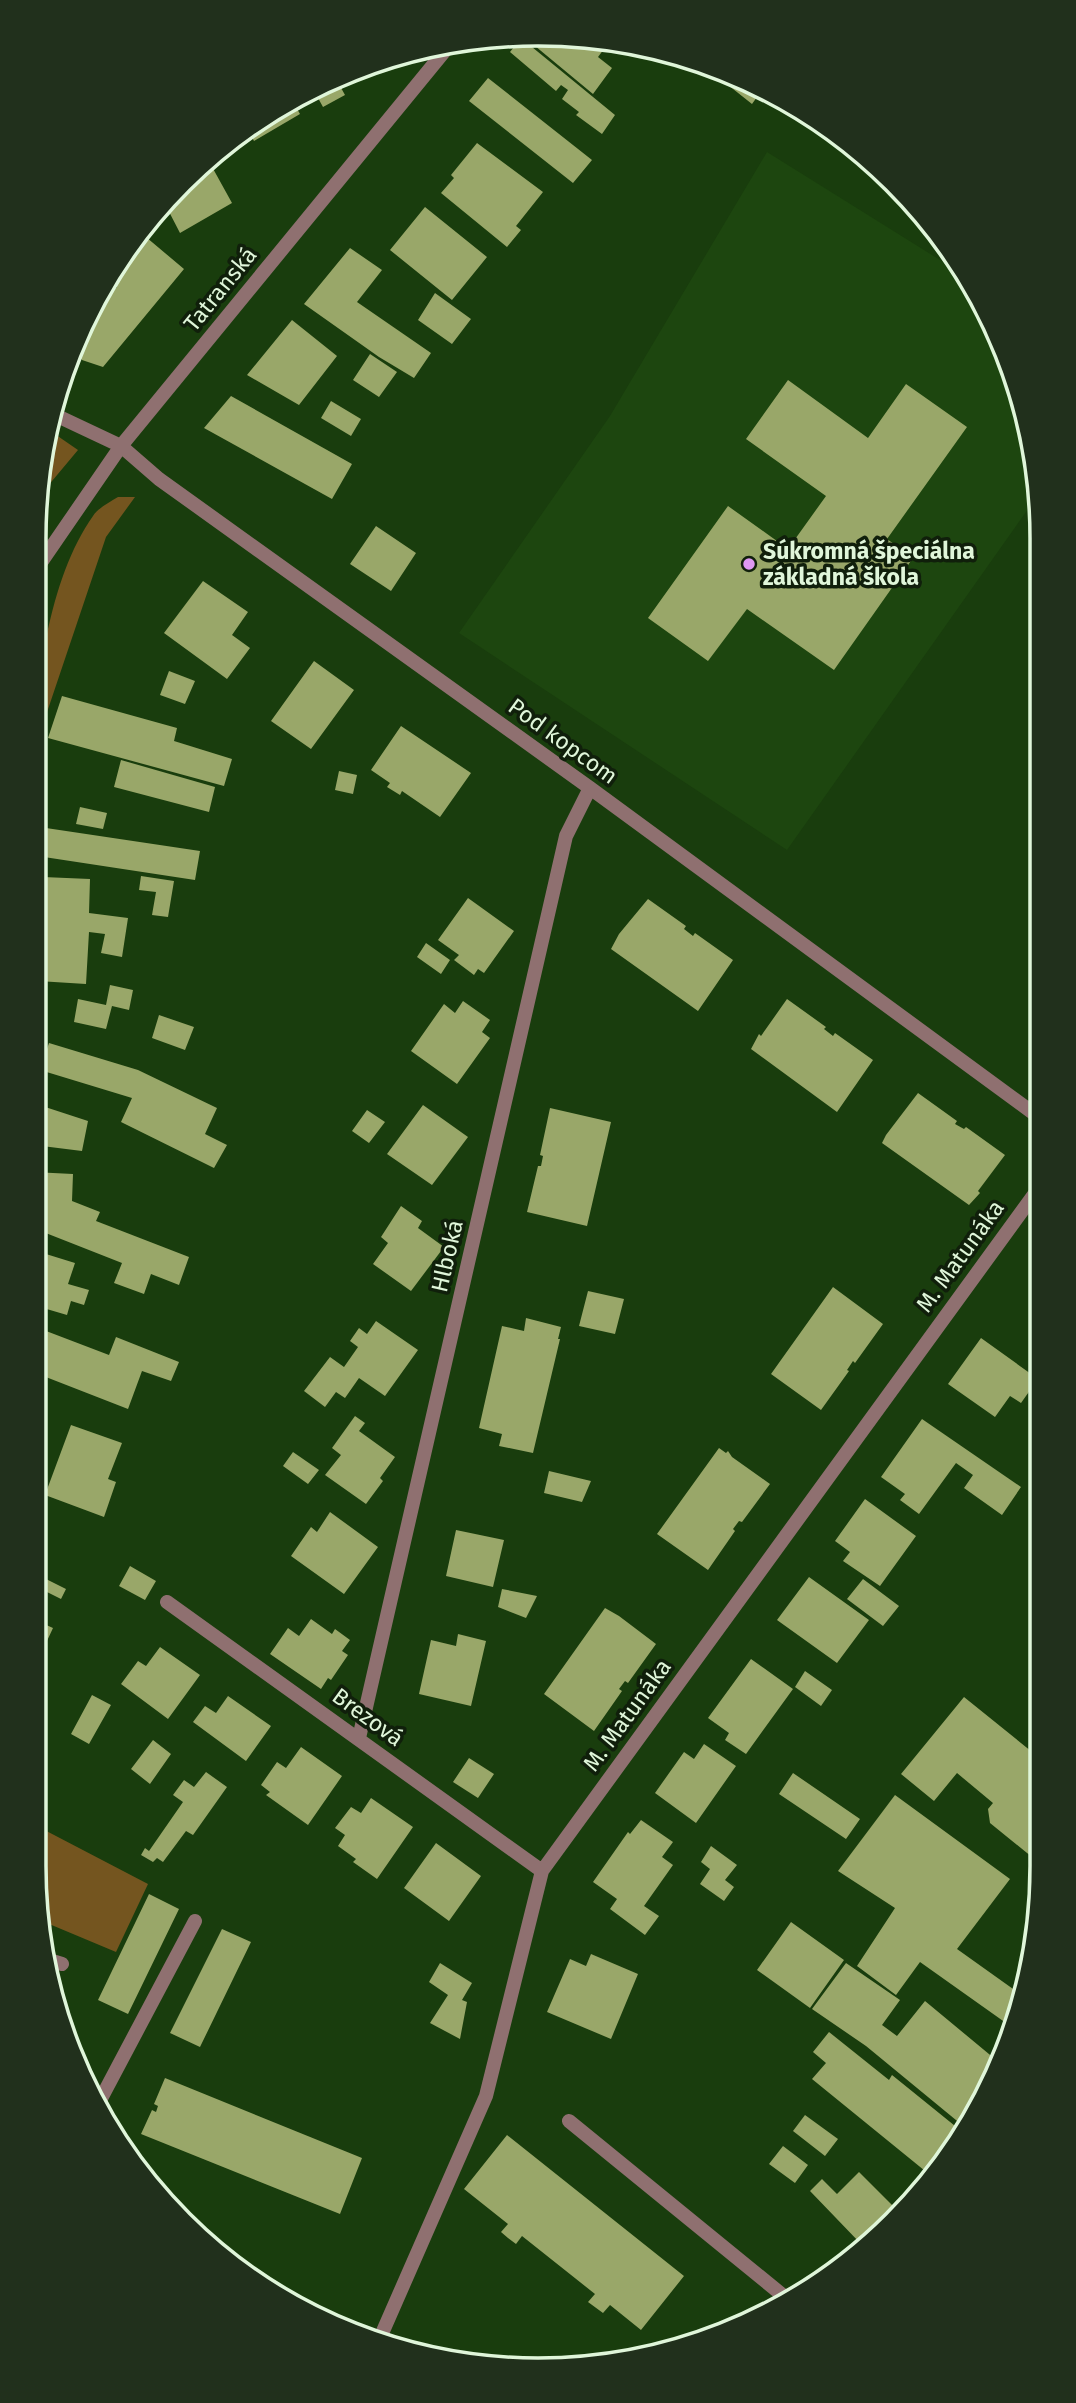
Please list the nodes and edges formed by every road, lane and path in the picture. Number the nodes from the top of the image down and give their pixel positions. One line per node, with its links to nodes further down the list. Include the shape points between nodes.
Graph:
1 (441, 55): 3 (street, Tatranská)
2 (61, 417): 3 (street, Pod kopcom)
3 (121, 446): 4 (street, Tatranská); 5 (street, Pod kopcom, via 159,479)
4 (46, 555)
5 (590, 788): 6 (street, Pod kopcom); 9 (street, Hlboká, via 566,836)
6 (1030, 1111)
7 (1030, 1200): 10 (street, M. Matunáka)
8 (167, 1602): 9 (street, Brezová)
9 (359, 1738): 10 (street, Brezová)
10 (542, 1871): 15 (street, M. Matunáka, via 486,2096)
11 (195, 1921): 12 (street)
12 (103, 2095)
13 (569, 2121): 14 (street)
14 (781, 2294)
15 (383, 2332)

